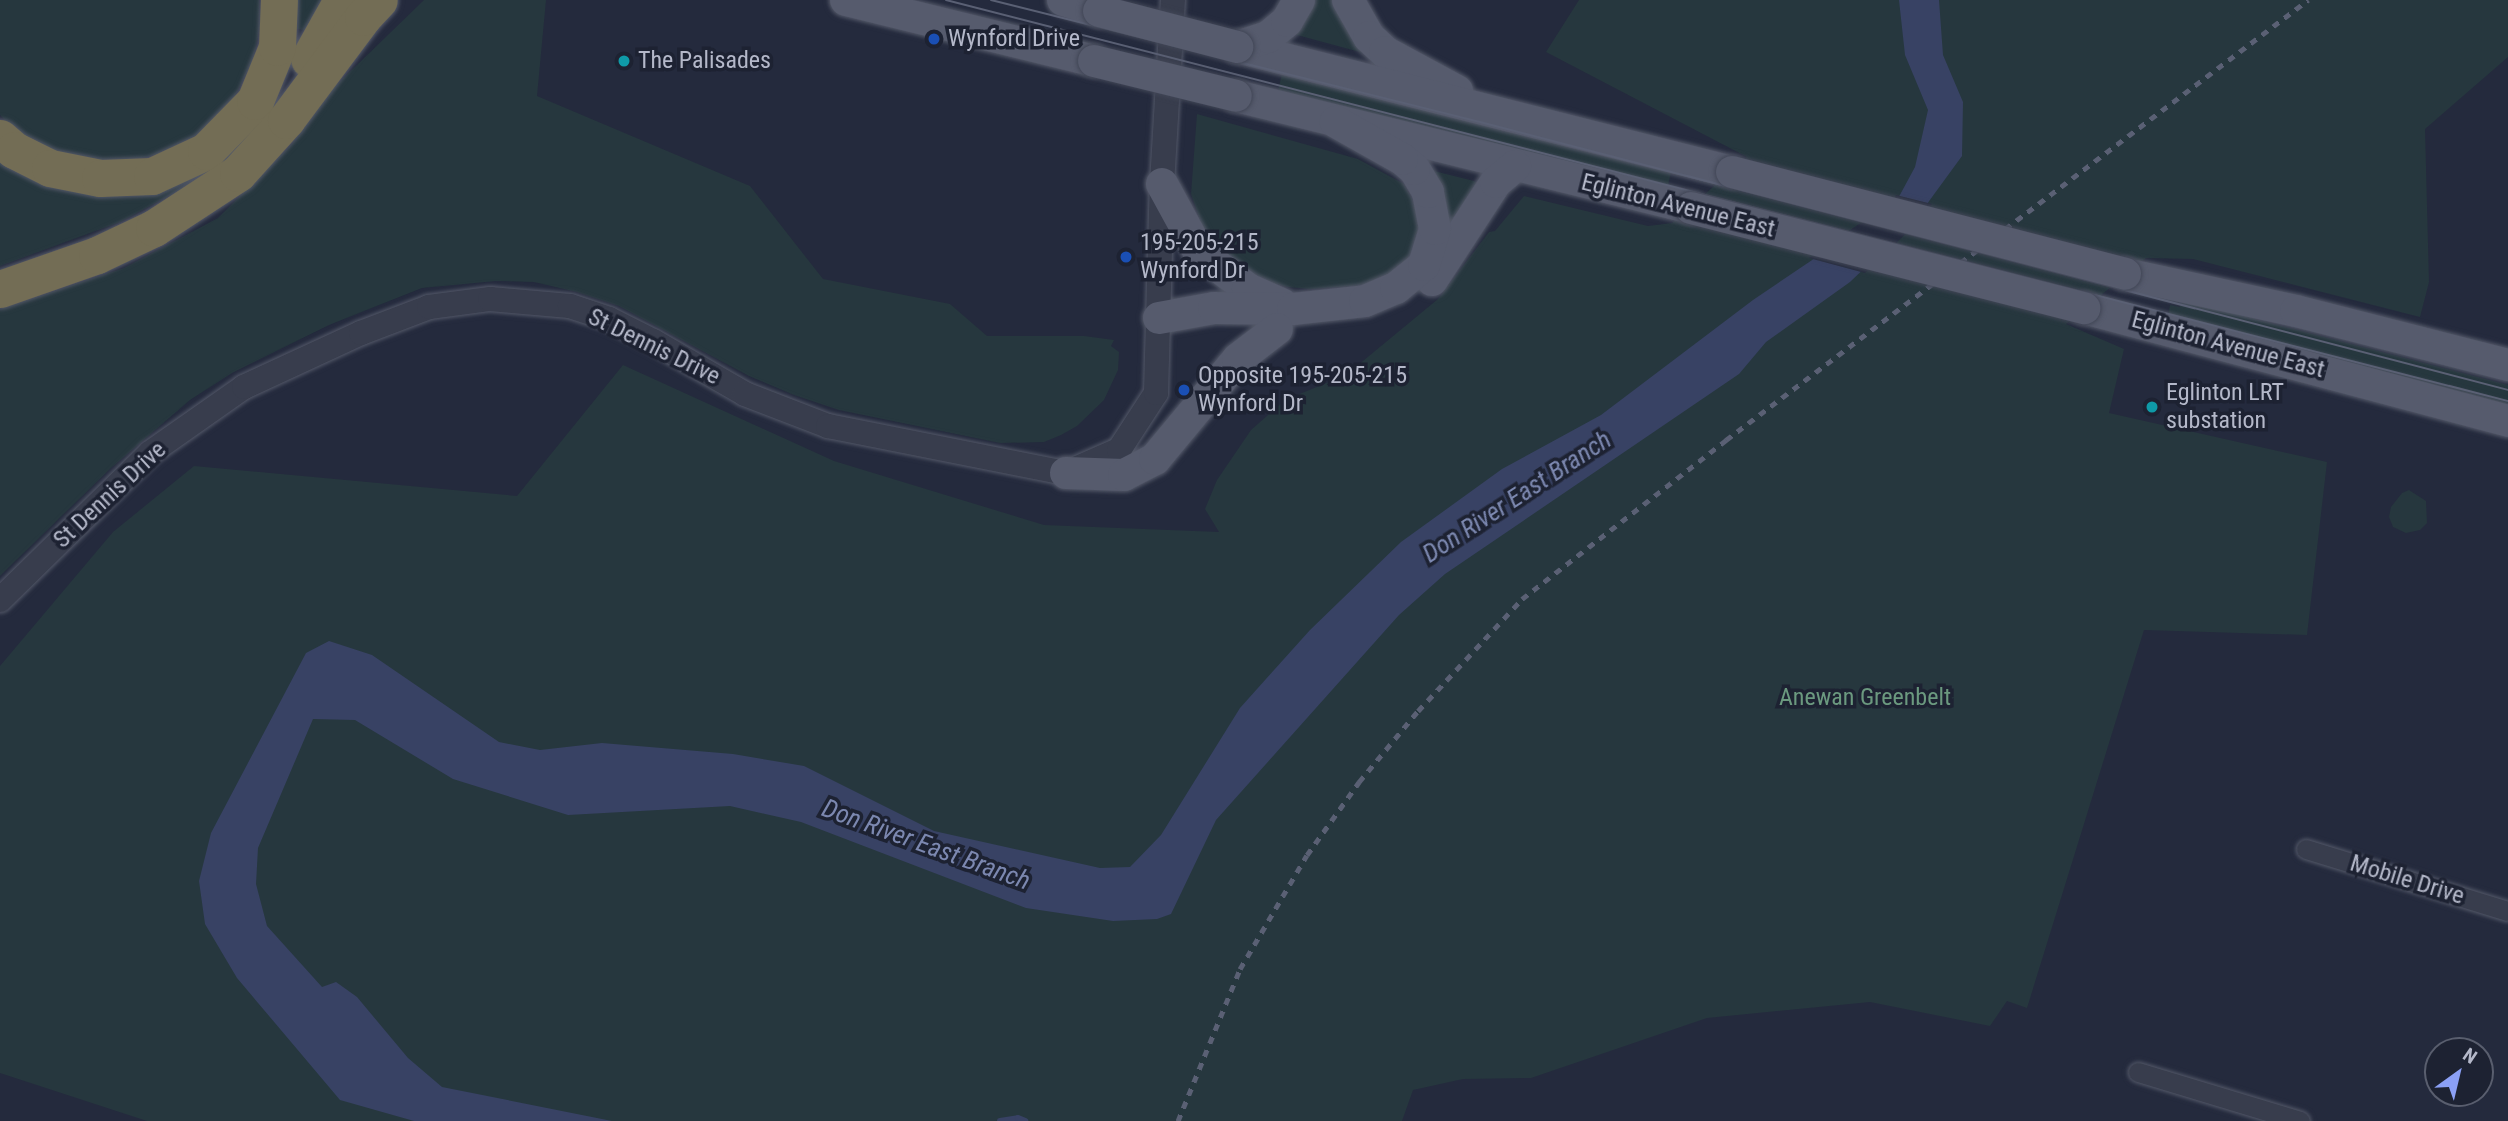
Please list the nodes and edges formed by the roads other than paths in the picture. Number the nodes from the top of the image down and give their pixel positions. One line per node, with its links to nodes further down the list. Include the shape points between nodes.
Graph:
1 (279, 0): 12 (highway, via 277,47 255,101 206,151 152,176 100,178 50,168)
2 (379, 0): 15 (highway, via 286,120 238,173)
3 (846, 0): 11 (main road, Eglinton Avenue East, bridge)
4 (1063, 0): 9 (main road, Eglinton Avenue East, bridge)
5 (1173, 0): 14 (street)
6 (1299, 0): 9 (main road, via 1287,22 1268,37)
7 (1349, 0): 10 (main road, via 1369,37 1385,52)
8 (337, 4): 15 (highway, via 293,91)
9 (1237, 47): 10 (main road, Eglinton Avenue East)
10 (1498, 113): 19 (main road, Eglinton Avenue East, bridge, via 2125,274 2296,311)
11 (1336, 122): 13 (main road, Eglinton Avenue East); 18 (main road, via 1414,169 1428,192 1436,229 1424,265 1396,288 1365,301)
12 (0, 138)
13 (1515, 166): 18 (main road, via 1496,182 1432,280 1399,307 1366,319); 20 (main road, Eglinton Avenue East, bridge, via 2084,308)
14 (1162, 184): 17 (street); 18 (main road, via 1199,252)
15 (207, 193): 16 (highway, via 153,228 97,255)
16 (0, 289)
17 (1159, 318): 18 (main road, via 1216,330); 21 (street, via 1156,393 1119,450)
18 (1285, 319): 21 (main road, via 1238,359 1155,459 1124,475)
19 (2508, 365)
20 (2508, 421)
21 (1066, 473): 22 (street, St Dennis Drive, via 828,426 745,394 609,319 570,306 490,299 402,315 244,387 150,453)
22 (0, 600)
23 (2306, 849): 24 (street, Mobile Drive)
24 (2508, 911)
25 (2138, 1072): 26 (street)
26 (2300, 1121)

